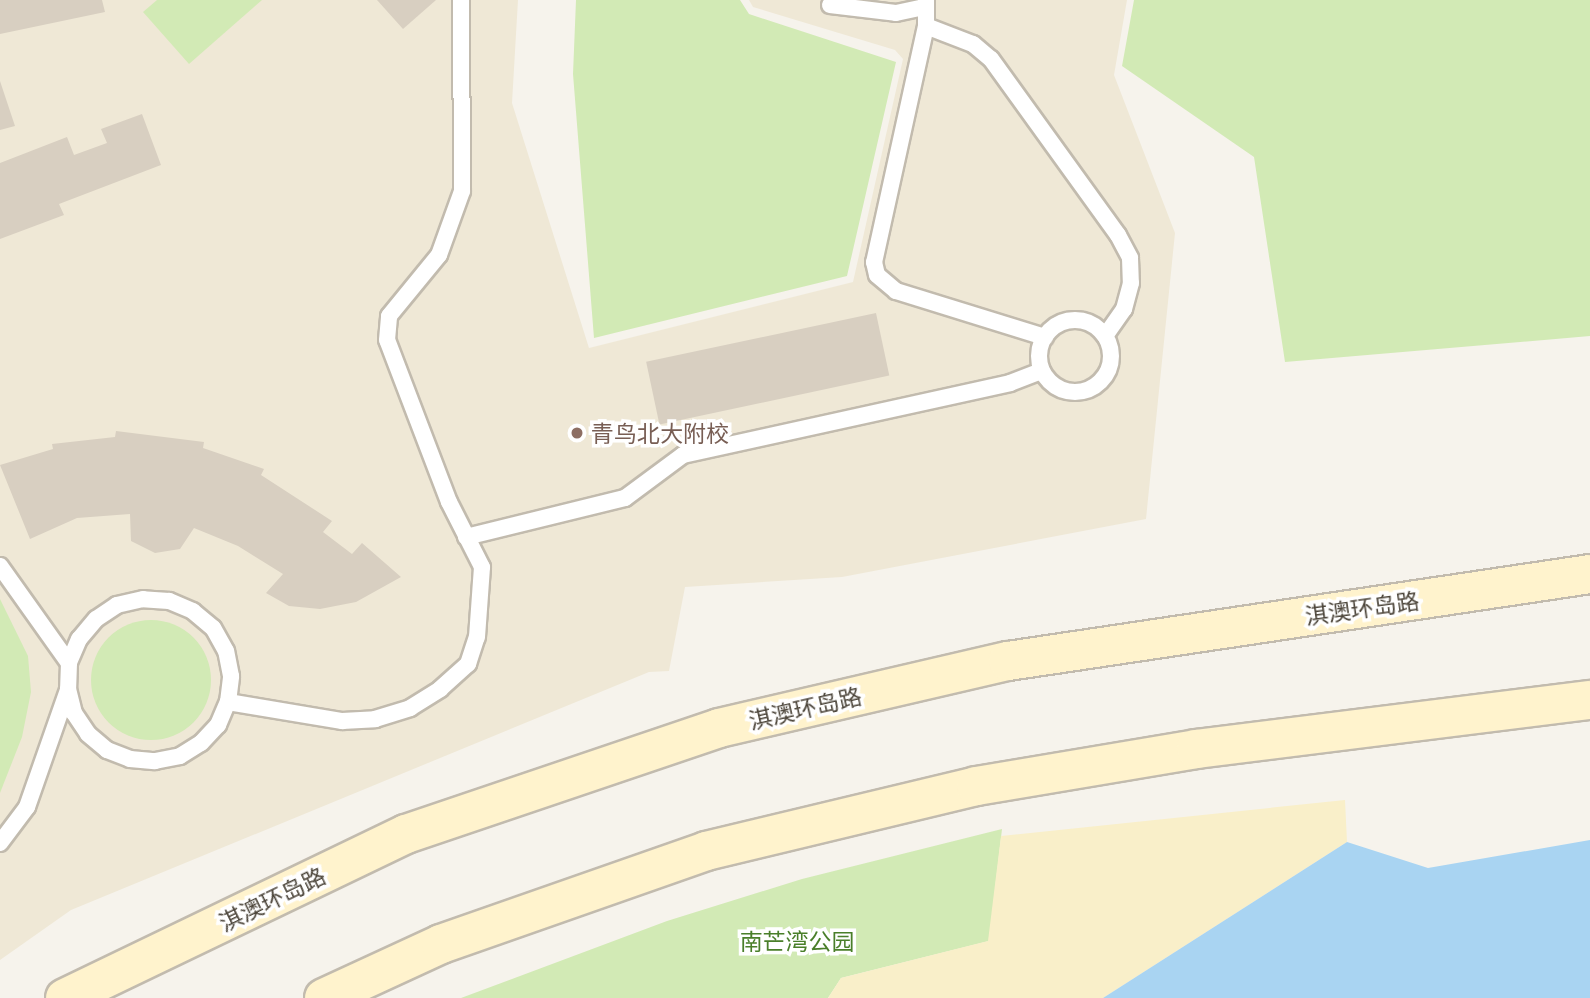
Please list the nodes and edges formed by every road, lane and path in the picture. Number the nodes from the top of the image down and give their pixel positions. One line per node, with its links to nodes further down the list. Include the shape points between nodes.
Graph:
1 (461, 0): 8 (lane, via 462,191 439,255 389,316 387,340)
2 (925, 3): 3 (lane, via 896,13); 4 (lane)
3 (830, 5)
4 (926, 26): 5 (lane, via 973,44 991,59 1118,235 1130,258 1131,283 1124,309); 6 (lane, via 874,262 877,275 895,291)
5 (1105, 336): 6 (lane, via 1097,328 1075,321 1053,328); 7 (lane, via 1111,358 1094,387 1071,392)
6 (1045, 337): 7 (lane, via 1040,348)
7 (1042, 372): 8 (lane, via 1010,383 683,455 625,498)
8 (466, 537): 14 (lane, via 482,567 477,637 468,664 440,689 410,708 375,719 342,721)
9 (0, 566): 11 (lane)
10 (1590, 575): 16 (main road, 淇澳环岛路, via 1008,661 719,728 406,834)
11 (69, 663): 12 (lane); 14 (lane, via 79,639 96,619 117,605 143,599 169,601 193,611 213,628 226,651 231,676)
12 (68, 689): 14 (lane, via 74,713 88,734 107,750 131,759 180,756 218,725); 15 (lane, via 27,807)
13 (1590, 700): 17 (main road, via 1196,749 962,789 706,851 441,944)
14 (228, 702)
15 (0, 843)
16 (65, 998)
17 (324, 998)

